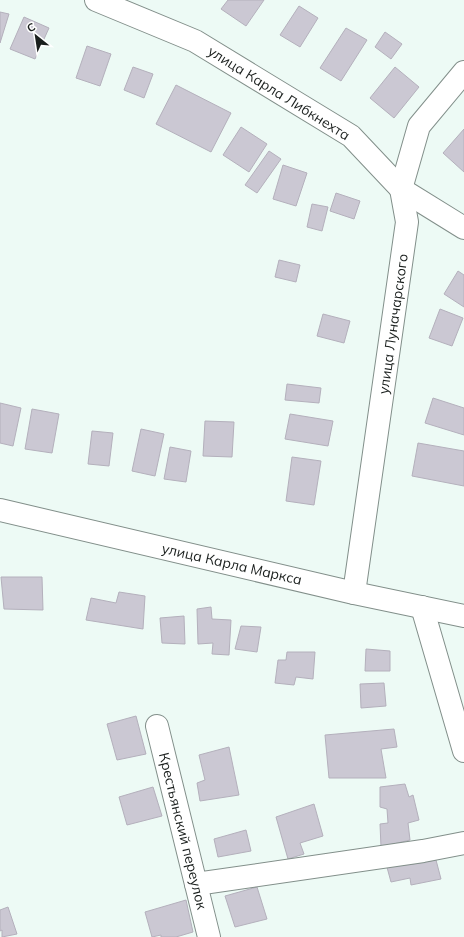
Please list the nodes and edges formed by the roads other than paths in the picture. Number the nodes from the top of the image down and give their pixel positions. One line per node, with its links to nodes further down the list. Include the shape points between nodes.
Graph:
1 (96, 0): 3 (street, улица Карла Либкнехта, via 195,41 351,136)
2 (464, 72): 3 (street, улица Луначарского, via 419,126)
3 (401, 189): 4 (street, улица Карла Либкнехта); 6 (street, улица Луначарского, via 407,222)
4 (464, 228)
5 (0, 510): 6 (street, улица Карла Маркса)
6 (354, 593): 7 (street, улица Карла Маркса)
7 (422, 607): 8 (street, улица Карла Маркса); 10 (street)
8 (464, 616)
9 (157, 726): 12 (street, Крестьянский переулок)
10 (464, 751)
11 (464, 843): 12 (street)
12 (196, 884): 13 (street, Крестьянский переулок)
13 (209, 937)

